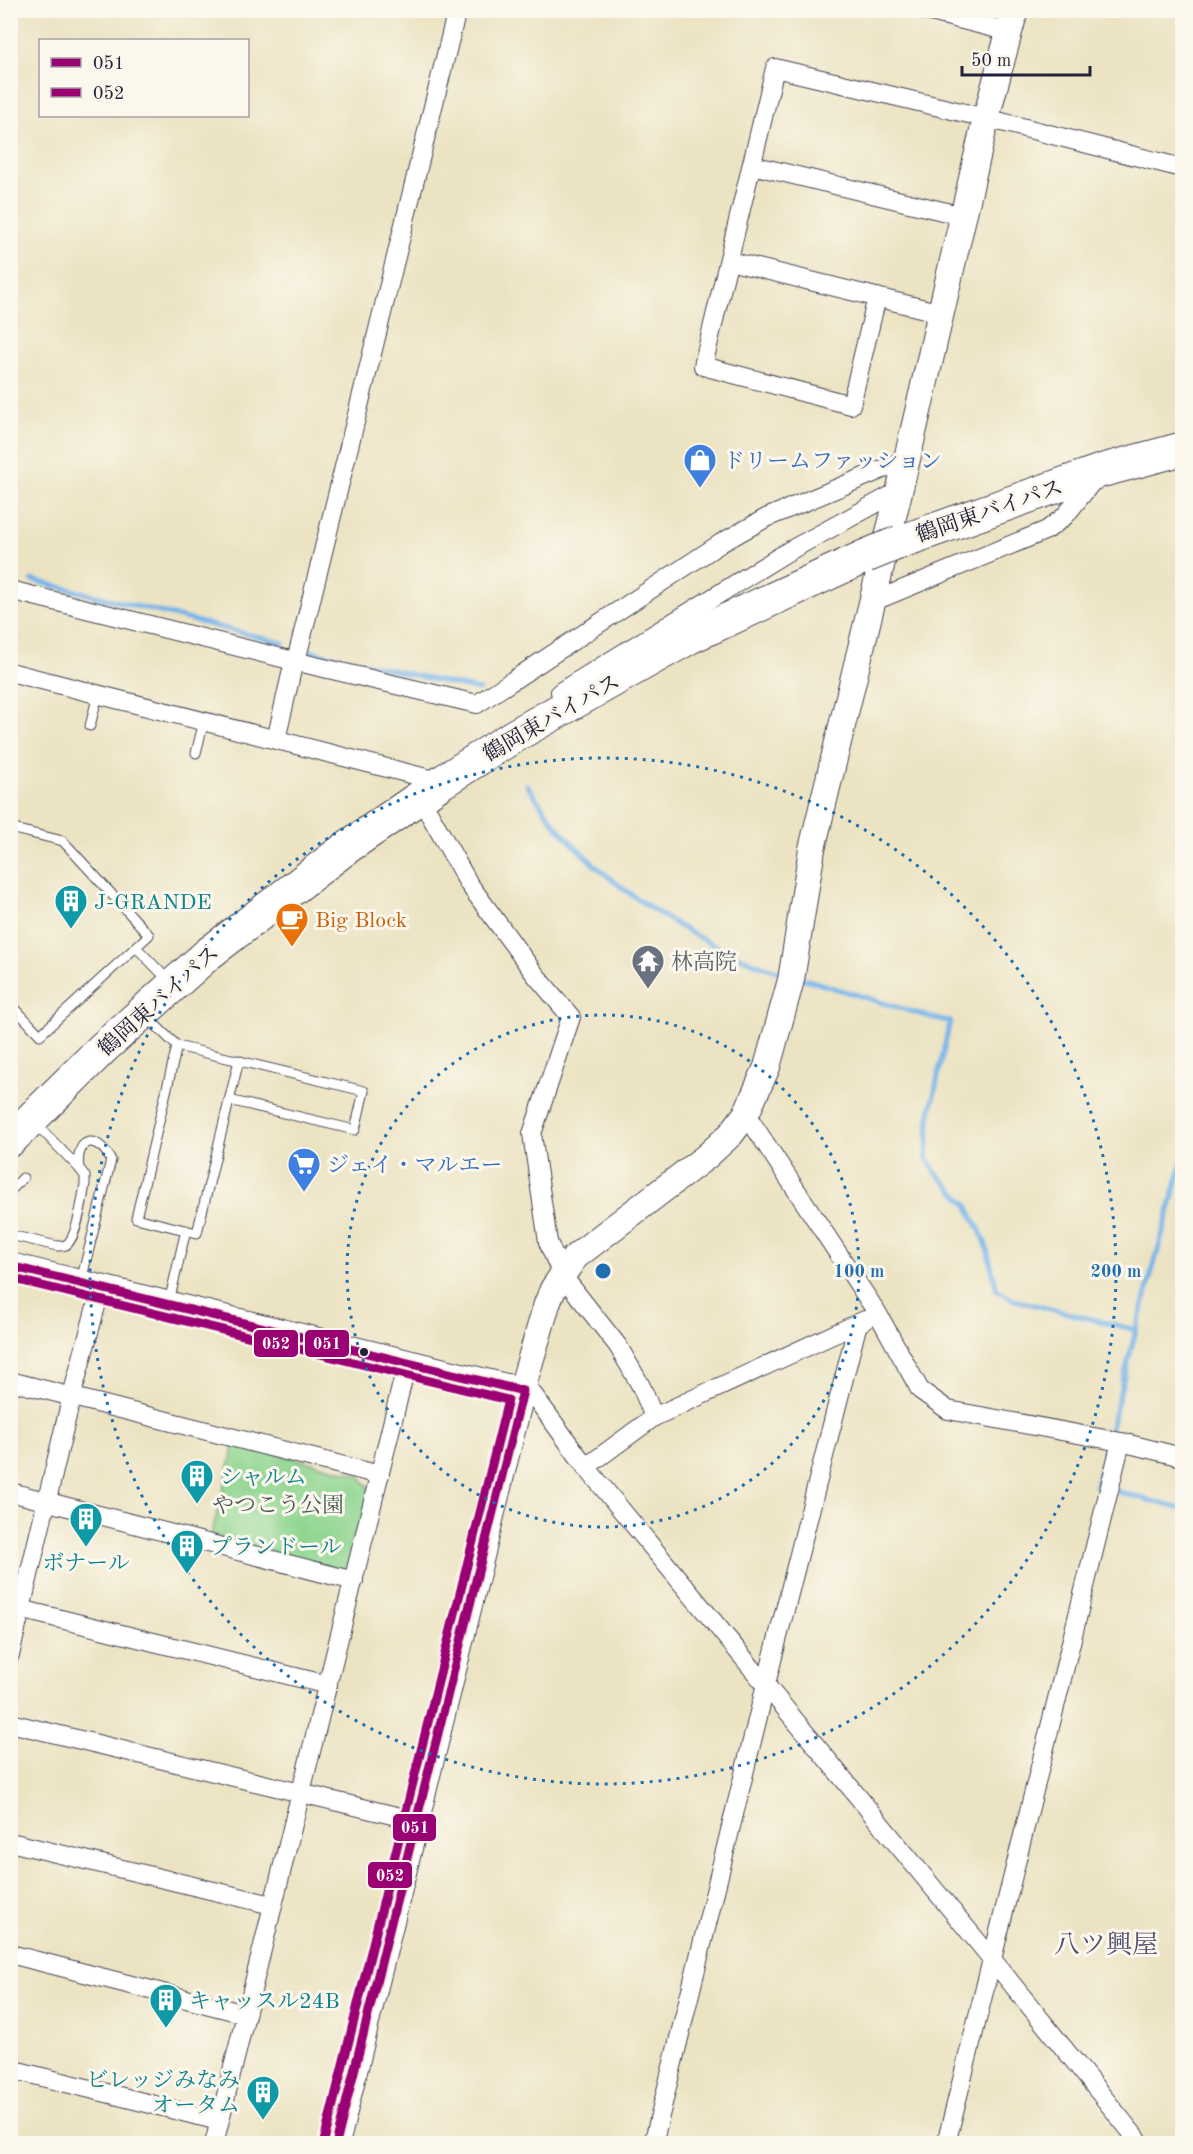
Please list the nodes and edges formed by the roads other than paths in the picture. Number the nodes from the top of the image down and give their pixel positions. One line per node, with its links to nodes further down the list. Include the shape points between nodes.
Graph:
1 (457, 10): 17 (street)
2 (923, 10): 3 (street)
3 (1013, 21): 4 (street)
4 (986, 118): 5 (street, via 776,68); 6 (street); 7 (street)
5 (752, 165): 7 (street); 8 (street)
6 (1182, 168)
7 (963, 216): 10 (street)
8 (729, 261): 9 (street); 9 (street, via 703,366 851,405)
9 (877, 297): 10 (street)
10 (941, 313): 12 (street)
11 (1182, 449): 13 (highway, 鶴岡東バイパス)
12 (907, 459): 14 (street); 17 (street, via 766,518 721,543 477,704)
13 (1100, 471): 16 (street, via 1065,516 1047,530); 22 (highway, 鶴岡東バイパス, bridge, via 866,556 690,637)
14 (899, 491): 16 (street); 22 (street, via 787,552 554,696)
15 (10, 590): 17 (street)
16 (872, 602): 34 (street, via 812,849 791,980 767,1067)
17 (295, 661): 23 (street)
18 (10, 672): 19 (street)
19 (98, 694): 20 (street); 21 (lane)
20 (204, 722): 23 (street); 24 (lane)
21 (90, 726)
22 (514, 736): 25 (highway, 鶴岡東バイパス)
23 (276, 740): 25 (street)
24 (196, 753)
25 (431, 789): 28 (highway, 鶴岡東バイパス, via 276,900); 42 (street, via 469,884 571,1017 532,1134 548,1242)
26 (10, 828): 27 (lane, via 63,841 149,935)
27 (136, 947): 28 (lane); 29 (lane, via 40,1035)
28 (173, 985): 30 (highway, 鶴岡東バイパス)
29 (10, 1003)
30 (143, 1013): 31 (lane); 35 (highway, 鶴岡東バイパス)
31 (177, 1046): 32 (lane); 39 (lane, via 136,1218)
32 (239, 1060): 33 (lane); 33 (lane, via 364,1091 355,1131)
33 (229, 1100): 39 (lane, via 197,1233)
34 (746, 1114): 42 (street, via 707,1156 575,1257); 45 (street)
35 (21, 1125): 36 (lane)
36 (79, 1168): 40 (lane, via 86,1184 69,1243 57,1246); 43 (lane, via 77,1156 85,1143 102,1145 111,1160)
37 (22, 1178): 38 (lane)
38 (10, 1191)
39 (186, 1230): 44 (lane)
40 (10, 1235)
41 (10, 1266): 43 (street)
42 (562, 1275): 49 (street, via 547,1304); 51 (street, via 618,1346)
43 (91, 1285): 44 (street); 50 (street)
44 (169, 1304): 47 (street)
45 (878, 1314): 46 (street); 52 (street, via 920,1390 948,1410)
46 (858, 1323): 51 (street); 61 (street)
47 (407, 1363): 49 (street); 55 (street)
48 (10, 1381): 50 (street)
49 (523, 1386): 54 (street); 65 (street)
50 (72, 1395): 55 (street); 57 (street)
51 (654, 1417): 54 (street)
52 (1121, 1442): 53 (street); 69 (street)
53 (1182, 1457)
54 (586, 1467): 61 (street)
55 (380, 1474): 58 (street)
56 (10, 1492): 57 (street)
57 (48, 1501): 58 (street); 59 (street)
58 (354, 1581): 62 (street)
59 (16, 1608): 60 (street); 62 (street)
60 (10, 1655)
61 (766, 1684): 69 (street); 75 (street)
62 (328, 1685): 64 (street)
63 (10, 1722): 64 (street)
64 (300, 1793): 65 (street); 67 (street)
65 (417, 1821): 74 (street)
66 (10, 1842): 67 (street)
67 (272, 1905): 70 (street)
68 (10, 1954): 70 (street)
69 (991, 1958): 76 (street); 77 (street)
70 (245, 2014): 72 (street)
71 (10, 2069): 72 (street)
72 (219, 2121): 73 (street)
73 (214, 2144)
74 (336, 2144)
75 (653, 2144)
76 (946, 2144)
77 (1141, 2144)

